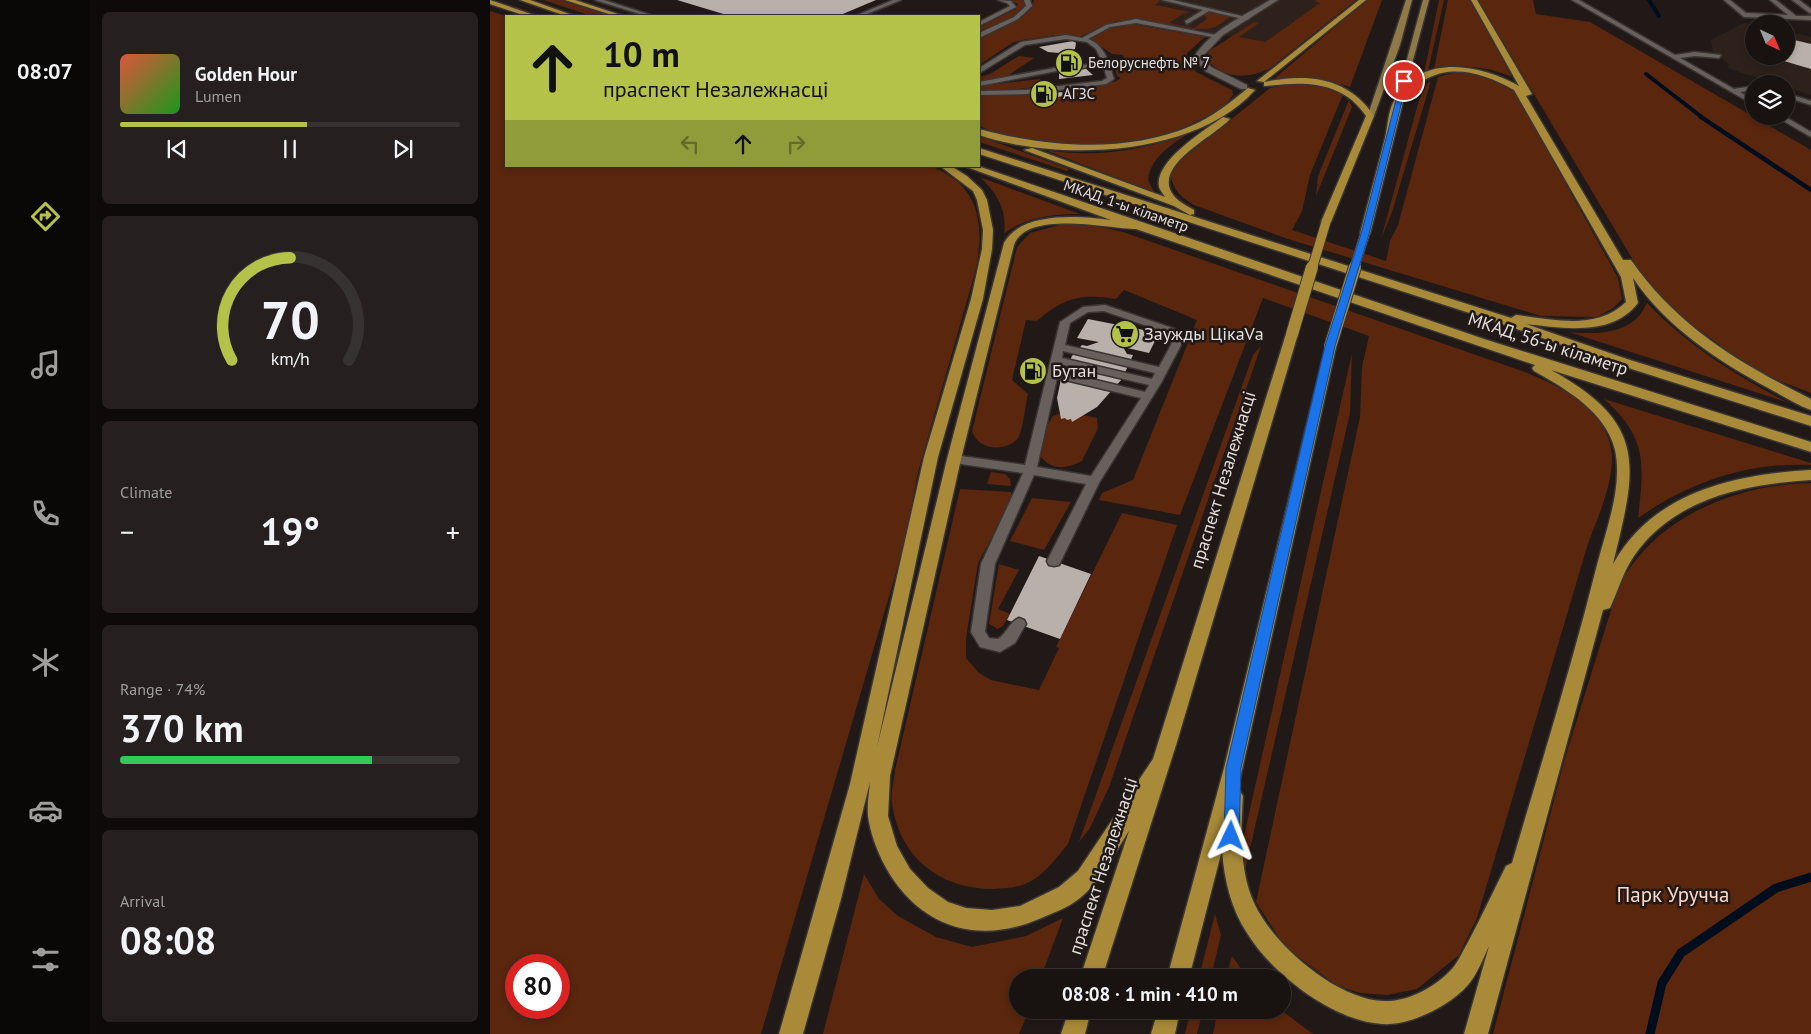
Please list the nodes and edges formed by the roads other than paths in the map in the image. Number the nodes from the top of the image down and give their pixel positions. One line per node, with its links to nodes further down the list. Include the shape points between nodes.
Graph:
1 (523, 0): 21 (highway)
2 (568, 0): 22 (highway)
3 (598, 0): 23 (lane)
4 (898, 0): 24 (lane)
5 (1001, 0): 31 (lane, via 1010,2 1013,7)
6 (1027, 0): 32 (street, via 1029,6 1022,13)
7 (1165, 0): 18 (lane)
8 (1275, 0): 27 (street)
9 (1364, 0): 42 (highway)
10 (1409, 0): 50 (main road, праспект Незалежнасці)
11 (1426, 0): 46 (main road)
12 (1474, 0): 71 (highway, via 1634,273 1663,310 1738,365)
13 (1575, 0): 36 (lane)
14 (1727, 0): 25 (lane)
15 (1773, 0): 26 (lane)
16 (1795, 0): 19 (lane)
17 (490, 2): 20 (highway)
18 (1207, 10): 27 (lane); 30 (lane)
19 (1811, 12)
20 (529, 15)
21 (569, 15)
22 (618, 15)
23 (648, 15)
24 (860, 15)
25 (1745, 15)
26 (1791, 15)
27 (1247, 18): 33 (street)
28 (1795, 18): 29 (lane)
29 (1811, 18)
30 (1187, 22)
31 (980, 24)
32 (980, 35)
33 (1218, 36): 34 (lane, via 1136,21 1108,26); 42 (street, via 1204,47 1198,58 1214,73)
34 (1084, 39): 37 (lane, via 1098,48); 40 (lane, via 1066,36 1023,43)
35 (1718, 56): 36 (lane)
36 (1672, 57): 44 (lane)
37 (1106, 63): 38 (lane); 45 (lane, via 1111,79 1104,83 1026,92)
38 (1082, 66)
39 (1060, 69): 41 (lane)
40 (980, 70)
41 (980, 84)
42 (1256, 85): 50 (highway, via 1297,80 1335,86 1352,92); 54 (highway, via 1222,114 1163,139 1137,144 1063,148); 58 (highway, via 1165,171 1163,188)
43 (1745, 89): 44 (lane)
44 (1733, 91): 47 (lane)
45 (980, 93)
46 (1399, 98): 63 (highway, via 1415,80 1430,72 1453,68 1492,75 1517,88 1627,277 1631,291 1632,304 1624,314 1612,320 1569,323); 83 (highway, bridge, via 1365,234 1330,346)
47 (1745, 98)
48 (1795, 98): 49 (lane)
49 (1811, 103)
50 (1370, 116): 82 (highway, праспект Незалежнасці, bridge, via 1326,222)
51 (1794, 125): 53 (lane)
52 (980, 132): 54 (highway)
53 (1811, 135)
54 (998, 138): 58 (highway)
55 (980, 151): 60 (highway, МКАД, 1-ы кіламетр)
56 (946, 167): 74 (highway, via 977,190 986,212 988,230 977,299)
57 (971, 167): 59 (highway, МКАД, 1-ы кіламетр)
58 (1176, 204): 60 (highway)
59 (1135, 226): 62 (highway, МКАД, 1-ы кіламетр); 75 (highway, via 1081,220 1055,221 1023,230 1012,238 1004,257)
60 (1234, 233): 61 (highway, МКАД, 1-ы кіламетр)
61 (1287, 250): 63 (highway, МКАД, 56-ы кіламетр)
62 (1274, 273): 65 (highway, МКАД, 56-ы кіламетр)
63 (1494, 317): 72 (highway, МКАД, 56-ы кіламетр, via 1623,362)
64 (1058, 347): 66 (lane); 67 (lane); 67 (lane, via 1065,322 1086,309 1105,308 1171,331 1177,338 1176,345)
65 (1499, 348): 73 (highway, МКАД, 56-ы кіламетр); 81 (highway, via 1569,384 1584,396 1614,432 1622,450 1619,504)
66 (1056, 360): 68 (lane); 69 (lane)
67 (1163, 371): 69 (lane)
68 (1052, 373): 70 (lane); 76 (lane)
69 (1156, 383): 70 (lane)
70 (1148, 396): 78 (lane)
71 (1811, 405)
72 (1811, 421)
73 (1811, 447)
74 (931, 457): 75 (highway); 89 (highway, via 860,784)
75 (954, 459): 76 (lane); 82 (highway, via 880,776 879,820 898,870 913,890 936,909 959,919 987,921 1013,918 1038,910 1070,892 1089,875)
76 (1030, 470): 78 (lane); 80 (lane, via 988,564 978,632 985,643 1000,646)
77 (1811, 475): 81 (highway, via 1779,477 1724,488 1665,516 1638,539 1613,581)
78 (1094, 480): 79 (lane)
79 (1054, 561)
80 (1019, 624)
81 (1586, 648): 84 (highway)
82 (1161, 764): 85 (highway, праспект Незалежнасці)
83 (1234, 768): 84 (highway, via 1231,852 1246,910 1263,940 1314,985 1375,1012 1409,1009 1434,998 1459,979 1483,937); 86 (highway)
84 (1530, 838): 92 (highway)
85 (1094, 969)
86 (1180, 969)
87 (1077, 1019): 90 (highway)
88 (1167, 1019): 91 (highway)
89 (791, 1034)
90 (1073, 1034)
91 (1163, 1034)
92 (1476, 1034)

